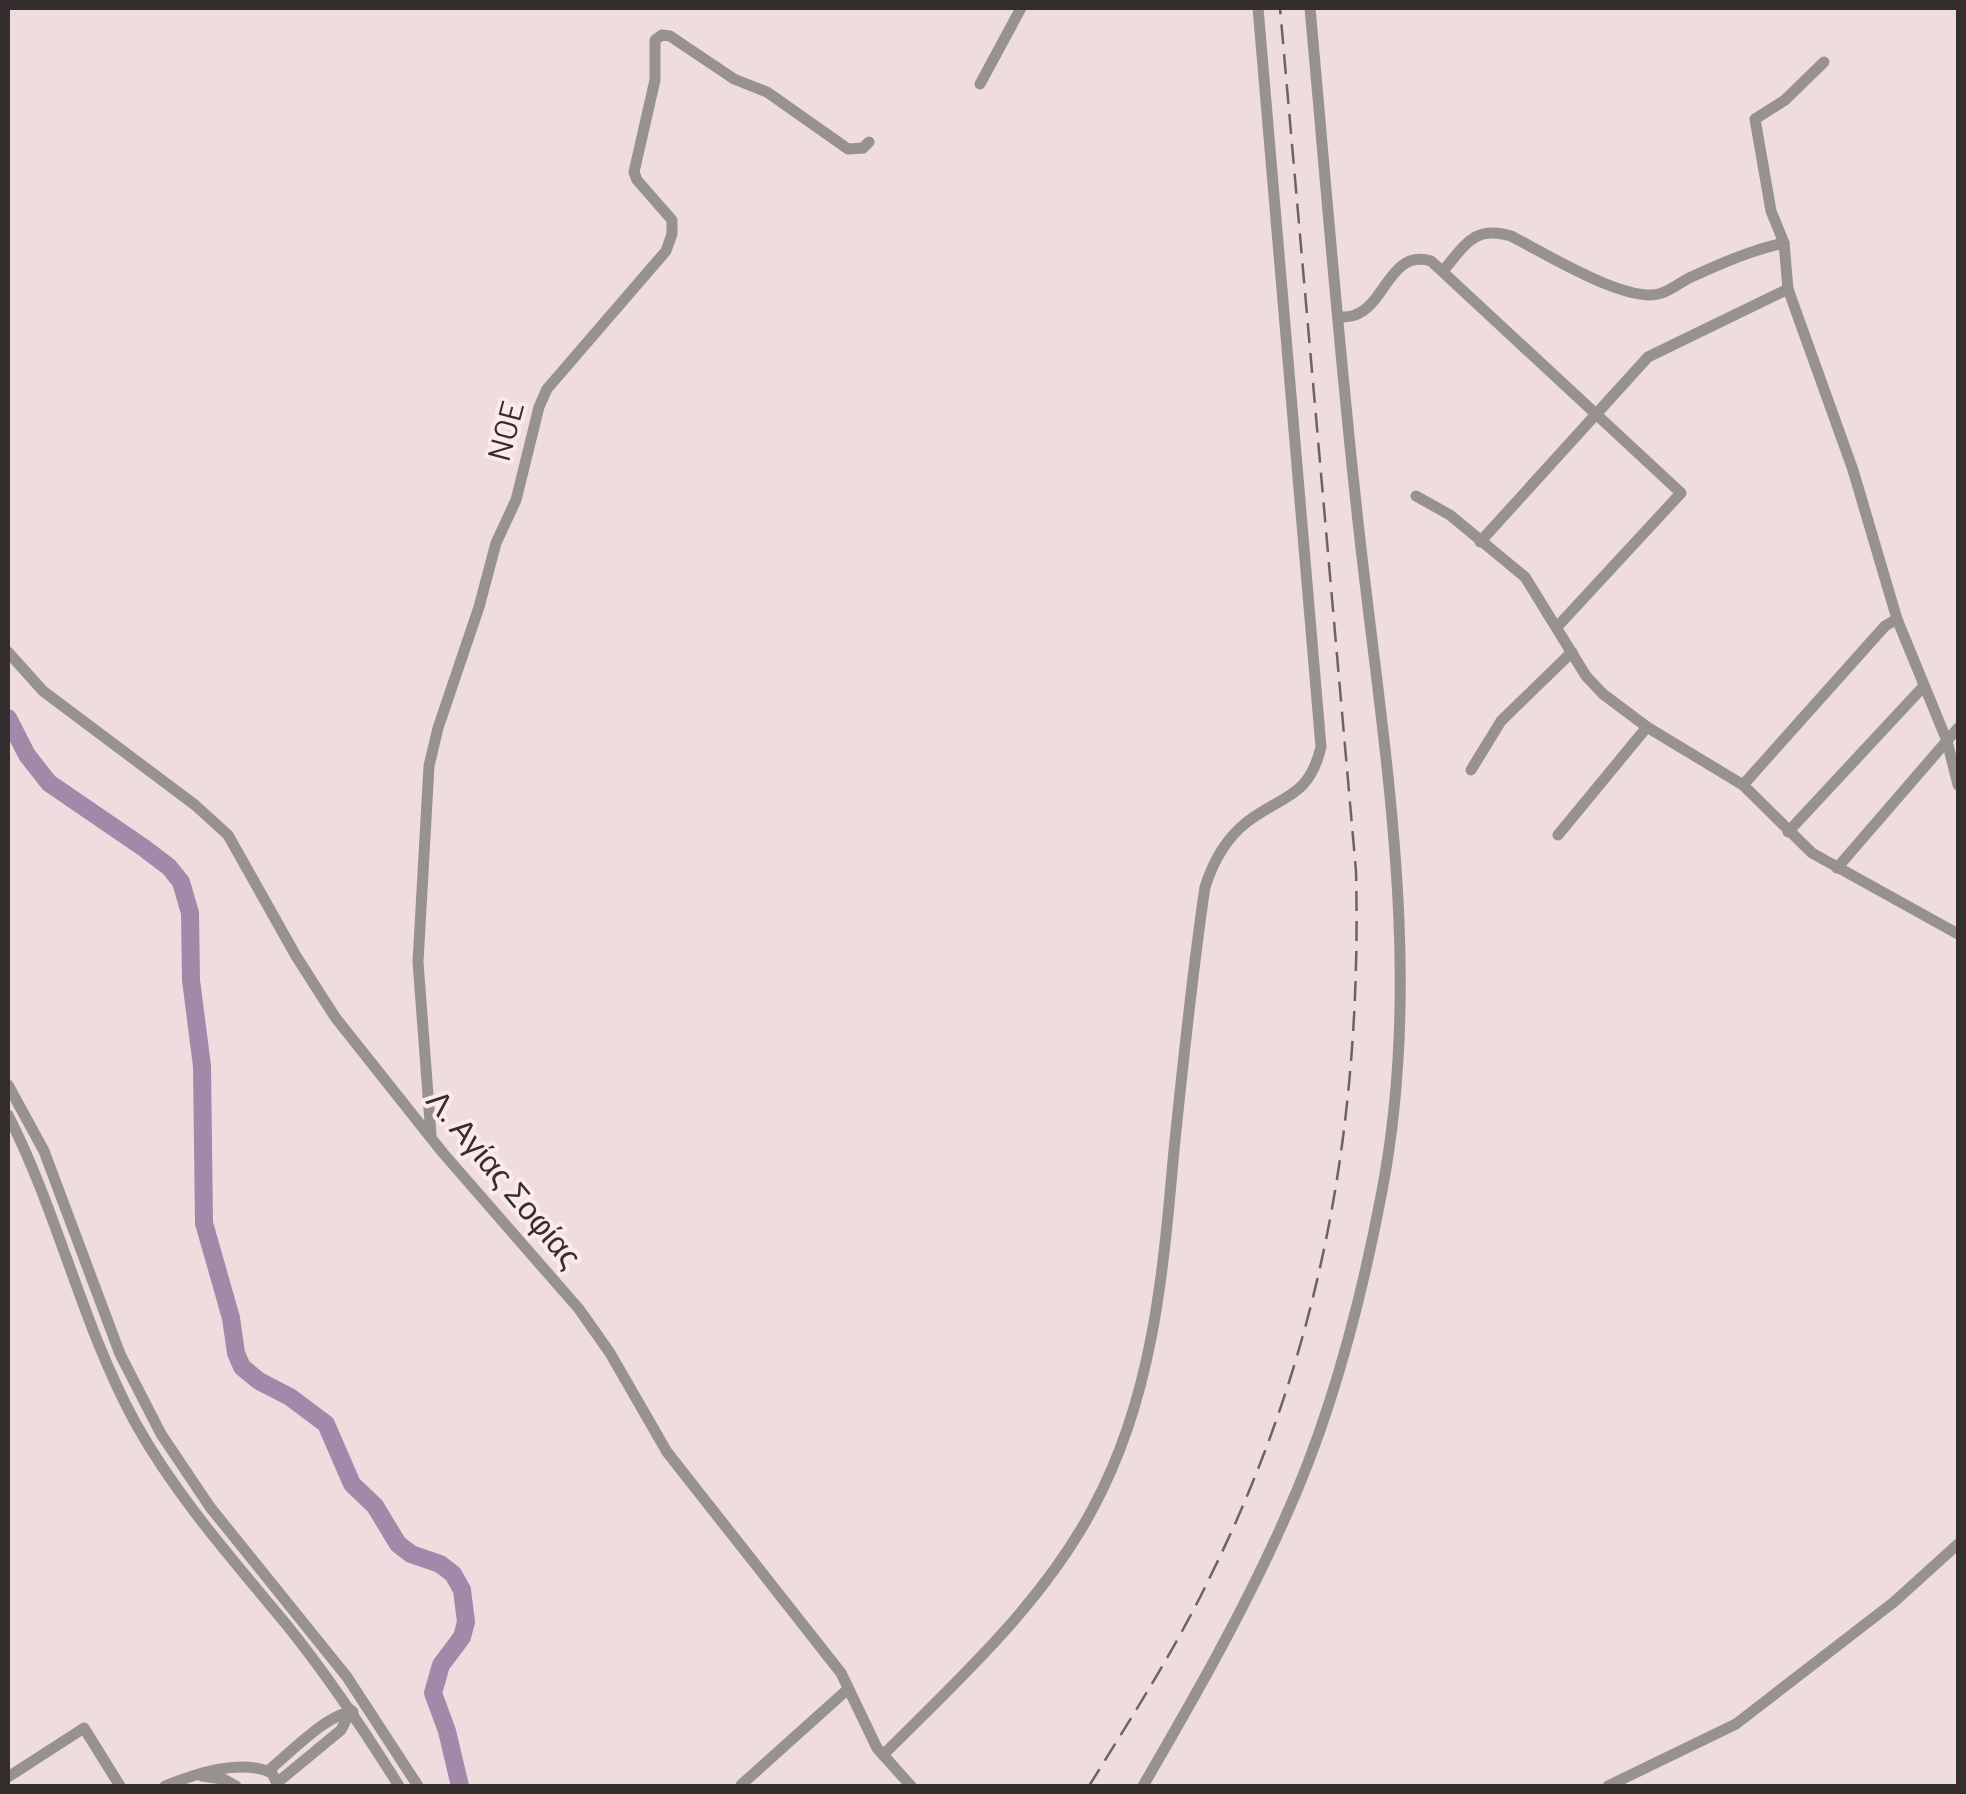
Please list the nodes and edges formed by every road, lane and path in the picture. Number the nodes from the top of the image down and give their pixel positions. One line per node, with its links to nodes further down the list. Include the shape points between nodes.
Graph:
1 (1021, 8): 5 (street)
2 (1258, 8): 41 (street, via 1321,747 1300,790 1231,836 1205,887 1152,1339 1107,1479 1033,1596)
3 (1310, 8): 10 (street)
4 (1824, 62): 7 (street, via 1786,100 1755,118 1771,210)
5 (980, 84)
6 (868, 142): 31 (street, NOE, via 848,149 670,36 655,40 655,80 634,172 672,220 670,242 547,389 429,766 418,962)
7 (1784, 243): 8 (street, via 1649,296 1495,231 1472,238); 9 (street)
8 (1443, 271): 10 (street, via 1418,257 1388,278 1357,315); 11 (street)
9 (1788, 289): 11 (street, via 1648,357); 14 (street)
10 (1339, 317): 53 (street, via 1400,889 1399,1055 1383,1188 1350,1334 1287,1514 1240,1614)
11 (1593, 414): 13 (street); 15 (street, via 1680,493)
12 (1416, 496): 13 (street)
13 (1480, 542): 15 (street, via 1525,576)
14 (1897, 619): 18 (street); 23 (street)
15 (1557, 628): 17 (street)
16 (8, 652): 31 (street, Λ. Αγίας Σοφίας, via 43,690 228,835 335,1017)
17 (1572, 652): 19 (street, via 1603,694); 22 (street, via 1501,721)
18 (1923, 687): 21 (street); 25 (street)
19 (1647, 727): 23 (street); 26 (street)
20 (1958, 728): 21 (street)
21 (1947, 741): 24 (street); 27 (street)
22 (1470, 770)
23 (1742, 785): 25 (street)
24 (1958, 785)
25 (1788, 832): 27 (street)
26 (1558, 834)
27 (1837, 868): 28 (street)
28 (1958, 934)
29 (8, 1085): 35 (street, via 44,1152 120,1354 161,1434)
30 (8, 1115): 33 (street, via 137,1425 200,1520)
31 (431, 1135): 34 (street, Λ. Αγίας Σοφίας, via 579,1310 668,1452)
32 (1958, 1544): 54 (street, via 1736,1724)
33 (331, 1684): 36 (street); 38 (street, via 331,1710)
34 (848, 1689): 41 (street, Λ. Αγίας Σοφίας); 46 (street)
35 (357, 1692): 36 (street); 37 (street)
36 (351, 1712): 37 (street); 38 (street); 39 (street); 40 (street)
37 (372, 1714): 51 (street)
38 (322, 1727): 42 (street)
39 (331, 1738): 40 (street, via 357,1736); 45 (street)
40 (372, 1744): 50 (street)
41 (883, 1755): 52 (street, Λ. Αγίας Σοφίας)
42 (264, 1770): 44 (street, via 205,1770); 45 (street); 49 (street, via 248,1774)
43 (8, 1776): 47 (street, via 84,1728)
44 (183, 1779): 48 (street); 49 (street, via 215,1777)
45 (278, 1784)
46 (741, 1785)
47 (120, 1786)
48 (164, 1786)
49 (240, 1786)
50 (399, 1786)
51 (418, 1786)
52 (911, 1786)
53 (1143, 1786)
54 (1608, 1786)

